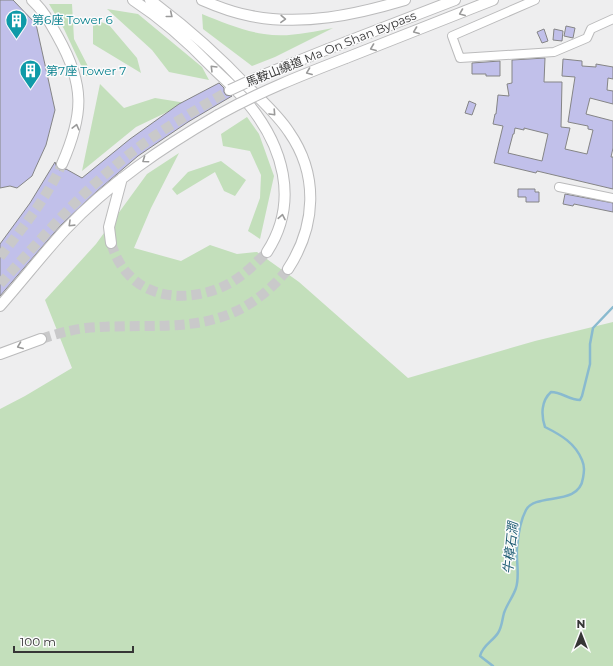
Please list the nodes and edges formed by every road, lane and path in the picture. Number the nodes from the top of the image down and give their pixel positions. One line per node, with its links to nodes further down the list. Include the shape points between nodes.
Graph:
1 (32, 0): 11 (main road, one-way to 1, via 77,123 78,84 62,43 42,10)
2 (133, 0): 16 (main road, one-way to 2, via 281,222 285,191 282,166 266,130 246,100 201,56 167,25)
3 (150, 0): 17 (main road, one-way to 17, via 235,72 284,125 296,143 309,177 309,222 304,239)
4 (202, 0): 5 (main road, one-way to 5, via 223,9 252,16 297,19 346,15)
5 (405, 0)
6 (455, 0): 10 (main road, 馬鞍山繞道 Ma On Shan Bypass, bridge)
7 (493, 0): 12 (main road, 馬鞍山繞道 Ma On Shan Bypass, one-way to 12, bridge, via 292,79 237,104 142,162)
8 (535, 0): 9 (street, via 452,36 460,58 554,52 587,38 591,29)
9 (613, 19)
10 (230, 90)
11 (62, 164)
12 (122, 178): 15 (main road, via 109,227); 18 (main road, 馬鞍山繞道 Ma On Shan Bypass, one-way to 18, via 66,229)
13 (559, 186): 14 (street)
14 (613, 198)
15 (111, 243)
16 (267, 252)
17 (288, 269)
18 (0, 306)
19 (41, 339): 20 (main road, one-way to 20)
20 (0, 354)

